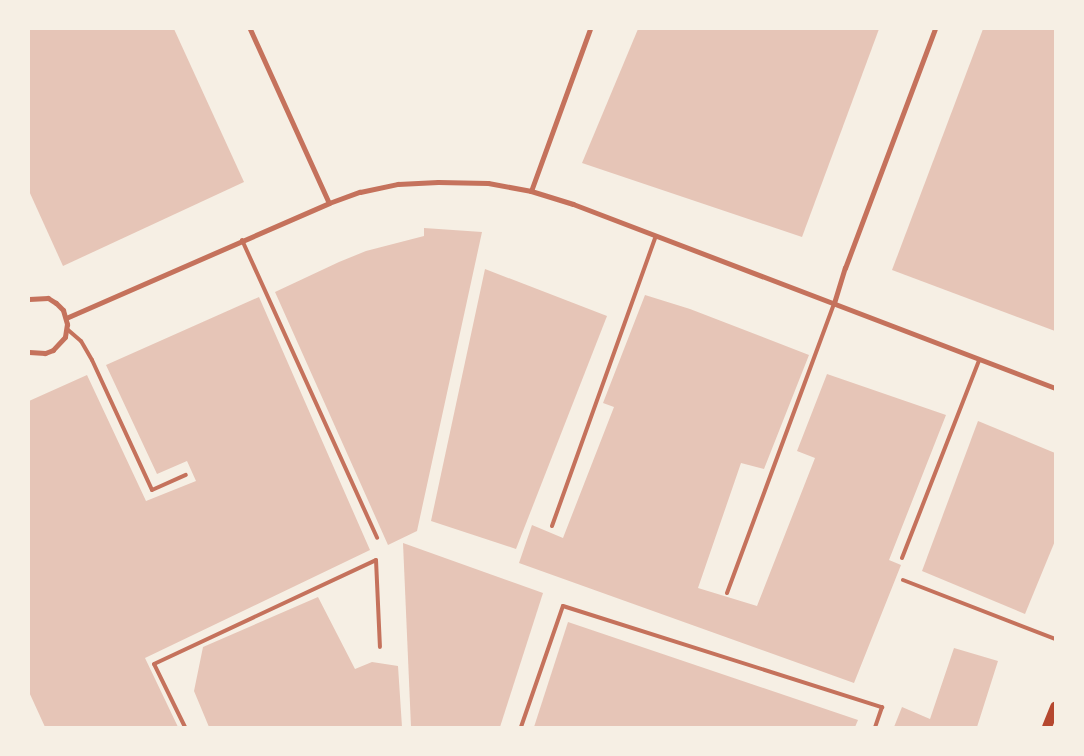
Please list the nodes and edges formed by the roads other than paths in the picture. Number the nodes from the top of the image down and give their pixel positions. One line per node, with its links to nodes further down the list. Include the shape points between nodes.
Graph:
1 (250, 29): 5 (street)
2 (590, 29): 4 (street)
3 (935, 29): 9 (street)
4 (531, 190): 5 (street, via 488,183 398,184); 6 (street)
5 (328, 203): 7 (street)
6 (656, 236): 9 (street); 16 (lane)
7 (242, 240): 10 (street); 17 (lane)
8 (29, 298): 10 (street, via 48,298 63,310)
9 (834, 303): 13 (street); 20 (lane)
10 (66, 318): 11 (street)
11 (67, 329): 12 (street, via 60,345 53,350); 15 (lane, via 81,341 92,360 152,490)
12 (29, 352)
13 (979, 361): 14 (street); 18 (lane)
14 (1055, 388)
15 (186, 475)
16 (552, 526)
17 (377, 538)
18 (902, 558)
19 (903, 580): 21 (lane)
20 (728, 593)
21 (1055, 639)
22 (380, 647): 24 (lane, via 376,560 154,664)
23 (1055, 708): 27 (main road)
24 (185, 727)
25 (521, 727): 26 (lane, via 563,606 882,706)
26 (875, 727)
27 (1047, 727)

